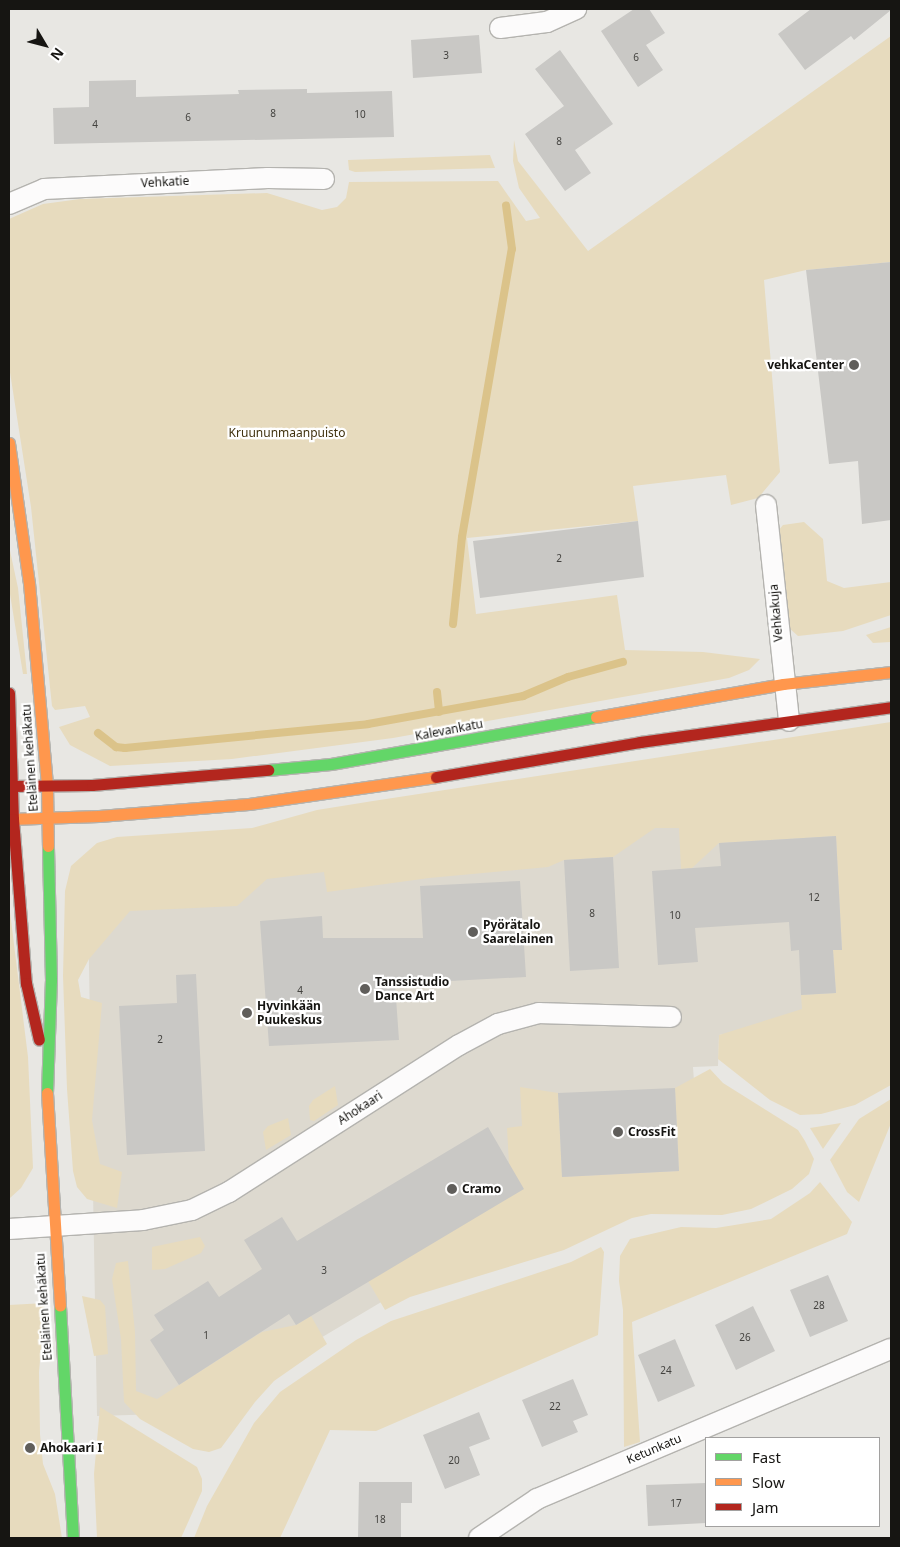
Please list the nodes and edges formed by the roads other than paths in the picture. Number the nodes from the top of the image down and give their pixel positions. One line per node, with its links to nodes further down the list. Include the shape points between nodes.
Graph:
1 (576, 9): 2 (street, via 547,22)
2 (500, 28)
3 (324, 179): 4 (street, Vehkatie, via 268,178 44,189)
4 (9, 204)
5 (9, 443): 12 (main road, Eteläinen kehäkatu, via 29,583)
6 (766, 505): 8 (street, Vehkakuja)
7 (891, 672): 8 (main road, Kalevankatu)
8 (783, 684): 11 (street, Vehkakuja); 12 (main road, Kalevankatu, via 331,764 92,785)
9 (9, 693): 13 (main road, Eteläinen kehäkatu)
10 (891, 707): 11 (main road)
11 (789, 721): 14 (main road, via 640,742 338,793 249,804)
12 (47, 785): 13 (main road, Kalevankatu); 14 (main road, Eteläinen kehäkatu)
13 (11, 786): 15 (main road, Eteläinen kehäkatu)
14 (48, 818): 15 (main road); 17 (main road, Eteläinen kehäkatu, via 51,980)
15 (11, 819): 17 (main road, Eteläinen kehäkatu, via 26,983)
16 (671, 1017): 18 (street, Ahokaari, via 539,1013 498,1024 459,1044 229,1192 192,1210 144,1220)
17 (46, 1073): 18 (main road, Eteläinen kehäkatu)
18 (53, 1226): 19 (street, Ahokaari); 21 (main road, Eteläinen kehäkatu)
19 (9, 1229)
20 (891, 1349): 22 (street, Ketunkatu, via 536,1499)
21 (73, 1538)
22 (479, 1538)

